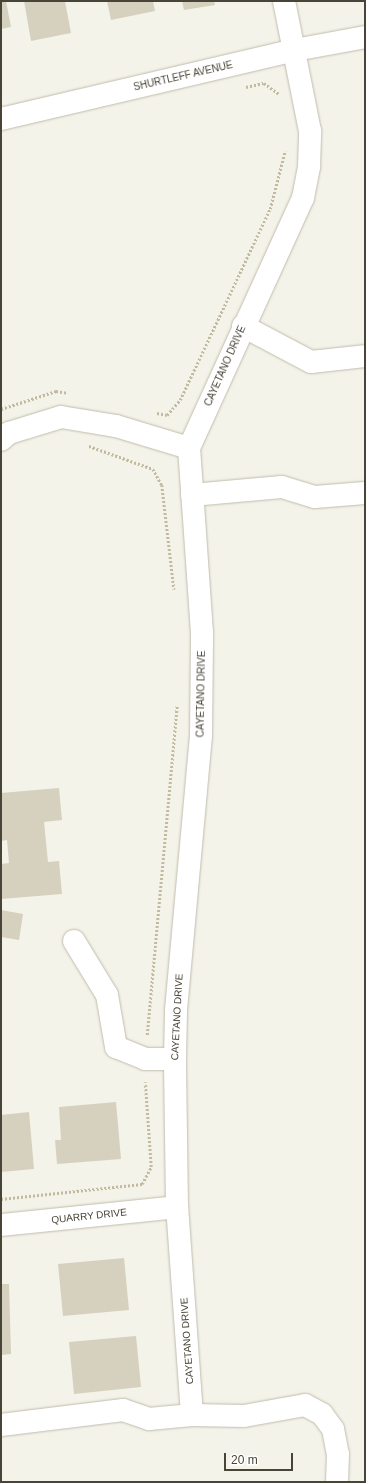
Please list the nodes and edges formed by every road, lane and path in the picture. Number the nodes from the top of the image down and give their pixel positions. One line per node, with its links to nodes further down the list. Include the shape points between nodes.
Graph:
1 (284, 1): 3 (street, CAYETANO DRIVE)
2 (365, 37): 3 (street, SHURTLEFF AVENUE)
3 (295, 50): 6 (street, SHURTLEFF AVENUE); 8 (street, CAYETANO DRIVE, via 310,132 309,166 303,198 288,236)
4 (241, 88): 5 (path, via 264,83)
5 (284, 98)
6 (1, 119)
7 (288, 144): 12 (path, via 270,209 180,400 167,415)
8 (243, 326): 9 (street, via 311,362); 15 (street, CAYETANO DRIVE)
9 (365, 356)
10 (70, 394): 11 (path, via 56,391)
11 (1, 409)
12 (149, 411)
13 (1, 440): 15 (street, via 9,434 61,417 116,426)
14 (80, 443): 18 (path, via 153,469 162,485)
15 (189, 448): 17 (street, CAYETANO DRIVE)
16 (365, 493): 17 (street, via 316,497 282,488)
17 (192, 495): 21 (street, CAYETANO DRIVE, via 202,633 201,735 176,1010)
18 (175, 596)
19 (178, 696): 22 (path)
20 (74, 942): 22 (street, via 107,995 116,1047)
21 (175, 1059): 22 (street); 24 (street, CAYETANO DRIVE)
22 (145, 1060): 23 (path, via 151,1167 142,1184)
23 (1, 1199)
24 (177, 1207): 25 (street, QUARRY DRIVE); 26 (street, CAYETANO DRIVE)
25 (1, 1225)
26 (192, 1415): 27 (street, via 149,1419 124,1410); 28 (street, via 244,1416 305,1405 322,1414 333,1429 338,1454)
27 (1, 1425)
28 (337, 1482)

